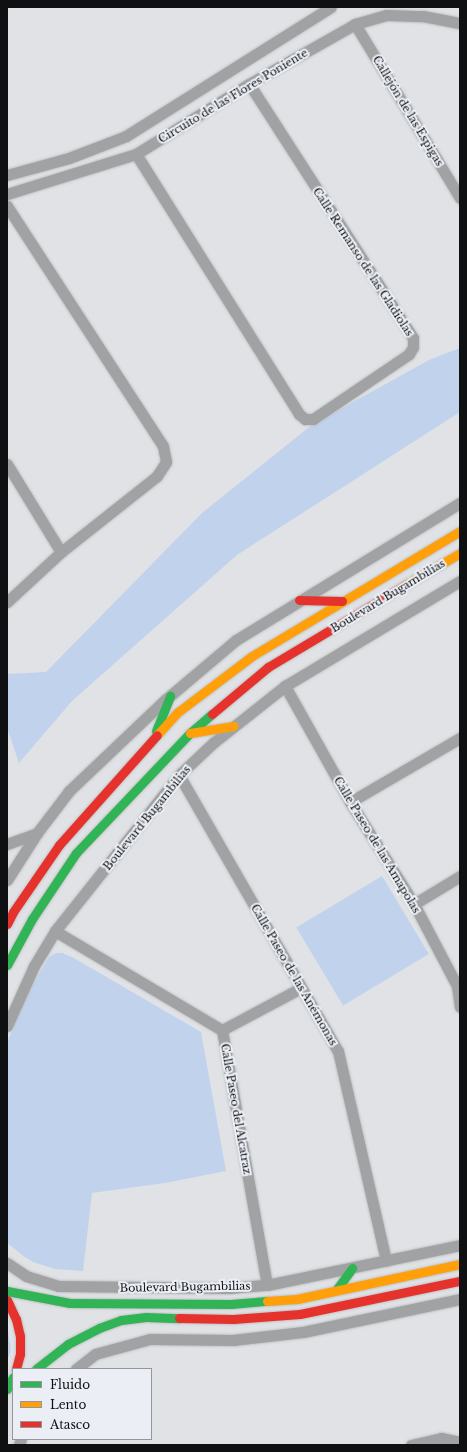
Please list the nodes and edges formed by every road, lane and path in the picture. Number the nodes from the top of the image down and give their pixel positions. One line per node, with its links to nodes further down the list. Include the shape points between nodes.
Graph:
1 (331, 7): 7 (street, Circuito de las Flores Poniente, via 126,136 69,158)
2 (420, 12): 3 (street, Circuito de las Flores Poniente); 4 (street, Circuito de las Flores Poniente, via 387,15)
3 (460, 23)
4 (355, 24): 5 (street, Circuito de las Flores Poniente); 9 (street, Callejón de las Espigas)
5 (249, 84): 6 (street, Circuito de las Flores Poniente); 6 (street, Calle Remanso de las Gladiolas, via 413,338 413,347 409,354 313,419 305,419 299,414)
6 (136, 154): 8 (street, Circuito de las Flores Poniente)
7 (7, 175)
8 (7, 194)
9 (460, 198)
10 (7, 206): 14 (street, via 163,446 166,462 157,476)
11 (7, 464): 14 (street)
12 (460, 503): 17 (street)
13 (460, 531): 18 (street, Boulevard Bugambilias)
14 (61, 552): 19 (street)
15 (460, 553): 23 (street, Boulevard Bugambilias, via 268,667)
16 (460, 581): 20 (street, Boulevard Bugambilias)
17 (299, 600): 18 (street); 21 (street, via 236,640)
18 (342, 601): 25 (street, Boulevard Bugambilias, via 252,656 178,712)
19 (7, 602)
20 (285, 686): 22 (street, Boulevard Bugambilias); 27 (street, Calle Paseo de las Amapolas)
21 (170, 696): 25 (street); 28 (street, via 69,790)
22 (233, 726): 23 (street); 26 (street, Boulevard Bugambilias)
23 (190, 733): 35 (street, Boulevard Bugambilias, via 76,853)
24 (460, 738): 27 (street)
25 (152, 741): 33 (street, Boulevard Bugambilias, via 58,845)
26 (179, 775): 34 (street, Boulevard Bugambilias); 36 (street, Calle Paseo de las Anémonas)
27 (350, 802): 32 (street, Calle Paseo de las Amapolas)
28 (37, 833): 29 (street); 31 (street)
29 (7, 844)
30 (460, 876): 32 (street)
31 (7, 880)
32 (414, 904): 37 (street, Calle Paseo de las Amapolas, via 457,986)
33 (7, 924)
34 (56, 931): 38 (street, Boulevard Bugambilias, via 34,966); 39 (street, Calle Paseo del Alcatraz)
35 (7, 964)
36 (301, 988): 39 (street); 41 (street, Calle Paseo de las Anémonas, via 338,1051)
37 (460, 1008)
38 (7, 1026)
39 (222, 1030): 46 (street, Calle Paseo del Alcatraz)
40 (460, 1245): 41 (street, Boulevard Bugambilias)
41 (386, 1260): 44 (street, Boulevard Bugambilias)
42 (7, 1263): 46 (street, Boulevard Bugambilias, via 26,1276 58,1286 229,1288)
43 (460, 1264): 47 (street, Boulevard Bugambilias)
44 (352, 1268): 46 (street, Boulevard Bugambilias); 47 (street)
45 (460, 1281): 52 (street, via 300,1314 233,1319 122,1320 99,1328 68,1344)
46 (267, 1285)
47 (337, 1289): 48 (street, Boulevard Bugambilias, via 297,1299 231,1304 70,1303)
48 (7, 1291)
49 (460, 1299): 53 (street, via 303,1332 233,1340 150,1339 95,1354)
50 (7, 1300): 51 (street, via 16,1319 20,1336 20,1354)
51 (16, 1368)
52 (37, 1368)
53 (77, 1368)
54 (460, 1442): 55 (street, via 441,1438)
55 (411, 1445)

